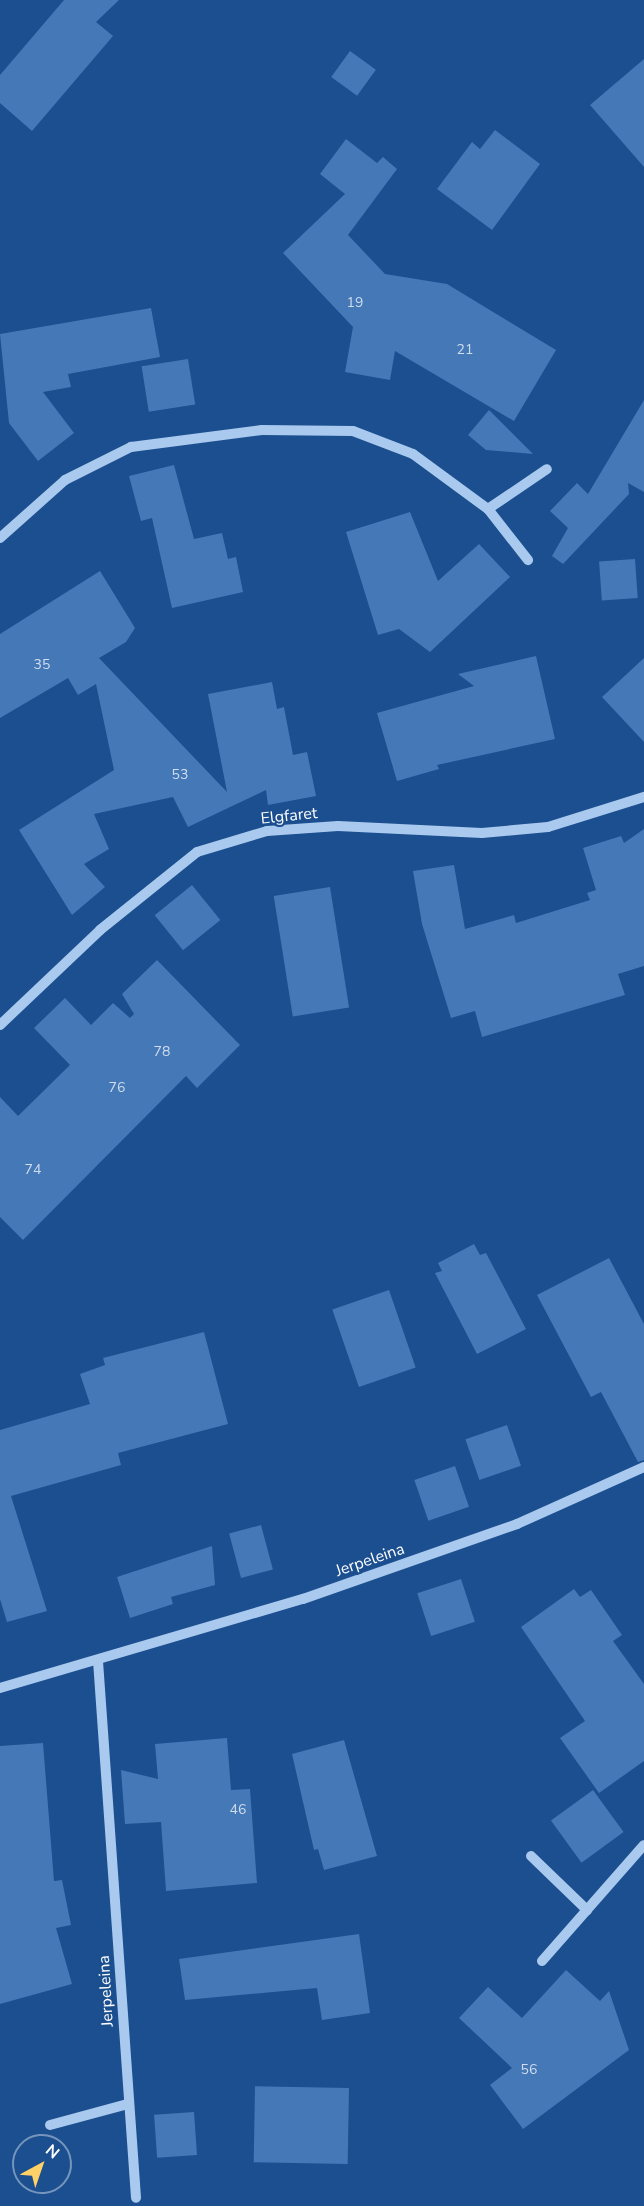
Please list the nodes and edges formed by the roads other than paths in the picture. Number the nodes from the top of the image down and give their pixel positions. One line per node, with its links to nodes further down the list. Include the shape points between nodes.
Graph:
1 (547, 469): 2 (street)
2 (488, 509): 3 (street, via 413,454 353,431 262,430 131,447 64,480); 4 (street)
3 (0, 538)
4 (528, 560)
5 (644, 797): 6 (street, Elgfaret, via 548,827 482,833 326,827 267,831 197,852 100,930)
6 (0, 1025)
7 (644, 1467): 8 (street, Jerpeleina, via 517,1524 303,1599)
8 (98, 1661): 9 (street, Jerpeleina); 14 (street, Jerpeleina)
9 (0, 1688)
10 (644, 1845): 12 (street)
11 (531, 1856): 12 (street)
12 (587, 1910): 13 (street)
13 (542, 1962)
14 (128, 2104): 15 (street); 16 (street, Jerpeleina)
15 (50, 2125)
16 (136, 2198)

